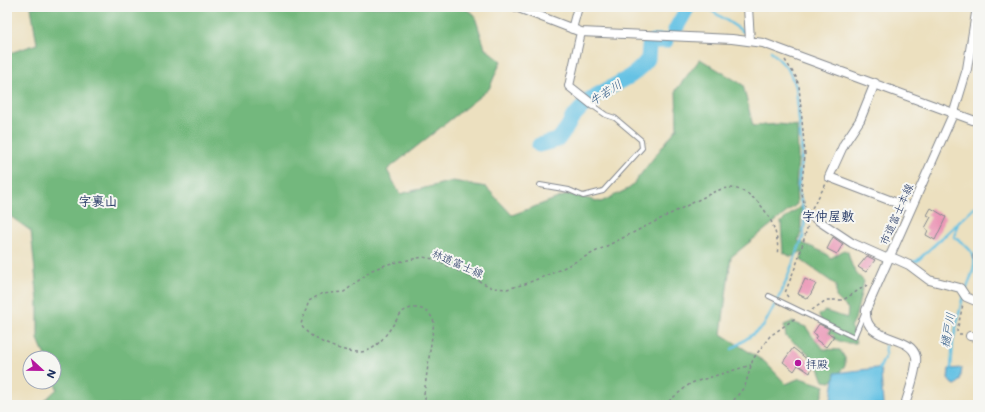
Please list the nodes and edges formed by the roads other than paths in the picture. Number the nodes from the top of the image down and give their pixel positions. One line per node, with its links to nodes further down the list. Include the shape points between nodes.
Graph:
1 (516, 7): 5 (street)
2 (578, 7): 5 (street)
3 (748, 7): 7 (street)
4 (977, 7): 10 (street, 市道富士本線, via 967,69)
5 (572, 28): 6 (street)
6 (581, 32): 7 (street); 9 (street, via 569,86)
7 (750, 40): 8 (street)
8 (875, 83): 10 (street); 13 (street, via 860,120 844,144 829,177)
9 (593, 105): 12 (lane, via 615,118 641,140 642,148 603,191 583,196 569,190)
10 (954, 112): 11 (street); 13 (street, 市道富士本線)
11 (978, 122)
12 (540, 185)
13 (910, 208): 15 (street, 市道富士本線)
14 (807, 215): 15 (street, via 852,243)
15 (888, 258): 17 (street, via 909,265 928,280 960,288 966,297); 18 (street, 市道富士本線)
16 (769, 296): 18 (lane, via 854,337)
17 (978, 302)
18 (866, 307): 19 (street, via 866,319 872,329 909,346 915,353 916,363)
19 (905, 405)

